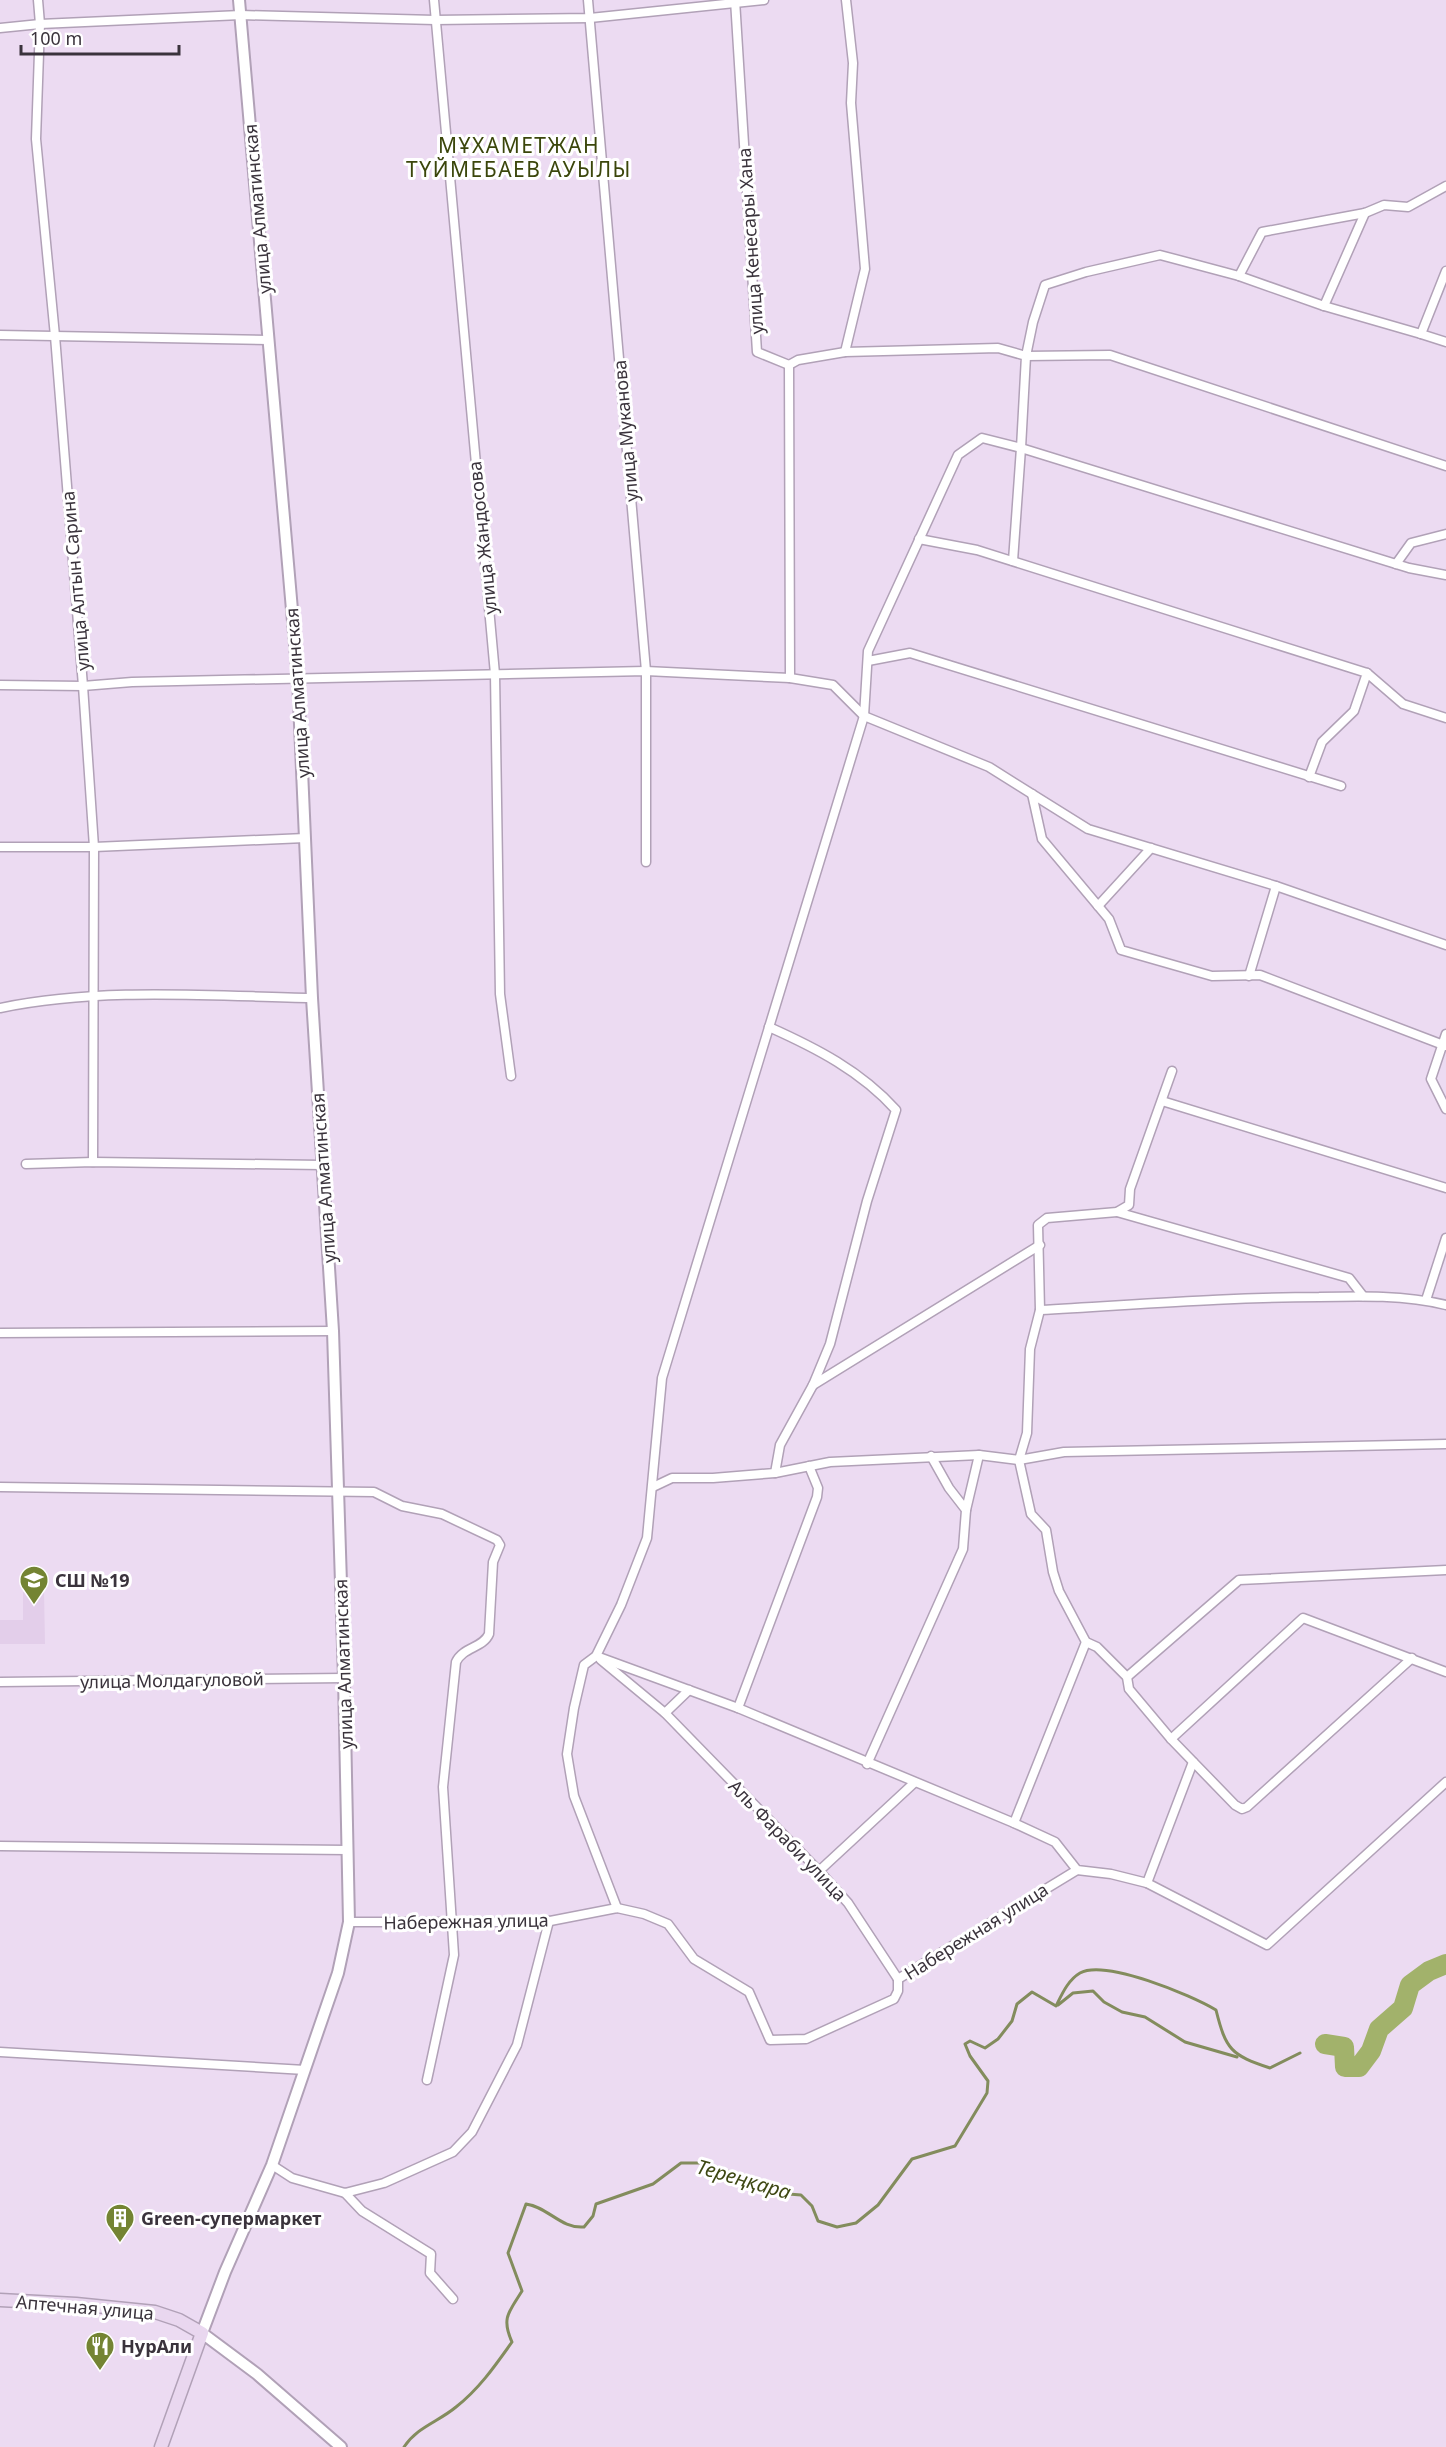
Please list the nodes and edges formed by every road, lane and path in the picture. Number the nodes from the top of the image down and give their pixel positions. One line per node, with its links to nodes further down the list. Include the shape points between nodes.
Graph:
1 (38, 0): 11 (street, улица Алтын Сарина)
2 (239, 0): 8 (street, улица Алматинская)
3 (434, 0): 10 (street, улица Жандосова)
4 (588, 0): 9 (street, улица Муканова)
5 (764, 0): 7 (street)
6 (846, 0): 23 (street, via 865,269)
7 (736, 1): 9 (street); 25 (street, улица Кенесары Хана, via 757,352)
8 (241, 15): 10 (street); 11 (street); 21 (street, улица Алматинская)
9 (590, 18): 10 (street); 34 (street, улица Муканова)
10 (435, 20): 36 (street, улица Жандосова)
11 (39, 24): 12 (street); 20 (street, улица Алтын Сарина, via 36,139)
12 (0, 28)
13 (1446, 186): 14 (street, via 1408,207 1384,205)
14 (1365, 213): 16 (street, via 1262,232); 17 (street)
15 (1446, 271): 18 (street)
16 (1239, 276): 17 (street); 24 (street, via 1160,255 1046,285)
17 (1324, 306): 18 (street)
18 (1421, 334): 22 (street)
19 (0, 335): 20 (street)
20 (55, 336): 21 (street); 40 (street, улица Алтын Сарина)
21 (269, 340): 38 (street, улица Алматинская)
22 (1446, 342)
23 (845, 352): 24 (street, via 998,348); 25 (street)
24 (1026, 356): 26 (street); 27 (street, via 1110,355)
25 (789, 365): 37 (street)
26 (1021, 448): 29 (street, via 982,438 958,455); 30 (street); 31 (street)
27 (1446, 466)
28 (1446, 534): 31 (street, via 1411,543)
29 (919, 539): 30 (street); 33 (street, via 868,651)
30 (1013, 561): 35 (street)
31 (1396, 564): 32 (street)
32 (1446, 575)
33 (868, 661): 41 (street); 43 (street, via 910,653)
34 (646, 671): 36 (street); 37 (street); 50 (street, улица Муканова)
35 (1367, 673): 42 (street, via 1403,704); 43 (street, via 1354,711 1322,742)
36 (495, 675): 38 (street); 62 (street, улица Жандосова, via 500,994)
37 (790, 678): 41 (street, via 833,685)
38 (298, 679): 40 (street); 46 (street, улица Алматинская)
39 (0, 685): 40 (street)
40 (83, 686): 48 (street, улица Алтын Сарина)
41 (864, 716): 45 (street, via 989,766); 58 (street)
42 (1446, 718)
43 (1309, 777): 44 (street)
44 (1341, 786)
45 (1032, 794): 49 (street, via 1088,830); 52 (street, via 1042,839)
46 (305, 838): 48 (street); 56 (street, улица Алматинская)
47 (0, 847): 48 (street)
48 (93, 847): 55 (street, улица Алтын Сарина)
49 (1151, 848): 51 (street); 52 (street)
50 (646, 862)
51 (1276, 886): 53 (street); 54 (street)
52 (1098, 906): 54 (street, via 1109,919 1121,950 1212,976)
53 (1446, 945)
54 (1249, 976): 60 (street, via 1260,975)
55 (94, 995): 56 (street); 57 (street); 65 (street, улица Алтын Сарина)
56 (312, 998): 67 (street, улица Алматинская)
57 (0, 1008)
58 (769, 1027): 78 (street, via 816,1048 851,1070 896,1110 867,1200 830,1344); 85 (street, via 662,1378)
59 (1446, 1034): 60 (street)
60 (1444, 1045): 64 (street, via 1431,1079)
61 (1172, 1071): 63 (street)
62 (511, 1076)
63 (1162, 1101): 68 (street); 69 (street, via 1130,1189 1129,1205)
64 (1446, 1109)
65 (93, 1162): 66 (street); 67 (street)
66 (26, 1164)
67 (322, 1165): 76 (street, улица Алматинская)
68 (1446, 1188)
69 (1116, 1212): 71 (street, via 1047,1218 1038,1225); 72 (street, via 1349,1278)
70 (1446, 1239): 73 (street)
71 (1040, 1245): 75 (street); 78 (street)
72 (1363, 1296): 73 (street); 75 (street, via 1264,1297)
73 (1426, 1300): 74 (street)
74 (1446, 1305)
75 (1040, 1310): 82 (street, via 1030,1349 1027,1432)
76 (333, 1331): 77 (street); 87 (street, улица Алматинская)
77 (0, 1334)
78 (813, 1385): 84 (street, via 780,1445)
79 (1446, 1444): 82 (street, via 1064,1452)
80 (979, 1455): 81 (street); 82 (street); 88 (street)
81 (931, 1456): 83 (street); 88 (street)
82 (1019, 1460): 90 (street, via 1031,1514 1046,1530 1059,1591)
83 (809, 1466): 84 (street); 98 (street, via 818,1488 817,1497)
84 (775, 1473): 85 (street, via 672,1478)
85 (653, 1487): 91 (street, via 647,1538)
86 (0, 1488): 87 (street)
87 (338, 1492): 95 (street, улица Алматинская); 114 (street, via 374,1492 402,1506 442,1514 490,1535 500,1545 493,1562 489,1634 460,1654 456,1662 443,1787)
88 (966, 1510): 102 (street, via 963,1549)
89 (1446, 1570): 94 (street, via 1239,1580)
90 (1086, 1642): 94 (street, via 1097,1647); 105 (street)
91 (596, 1656): 97 (street); 99 (street, Аль Фараби улица); 111 (street, via 584,1665 567,1754 574,1796)
92 (1412, 1658): 93 (street); 100 (street, via 1303,1617); 101 (street, via 1247,1807 1235,1805)
93 (1446, 1672)
94 (1126, 1677): 100 (street, via 1129,1689)
95 (344, 1678): 96 (street, улица Молдагуловой); 107 (street, улица Алматинская)
96 (0, 1682)
97 (689, 1690): 98 (street); 99 (street)
98 (738, 1708): 102 (street)
99 (665, 1713): 109 (street, Аль Фараби улица)
100 (1171, 1738): 101 (street)
101 (1193, 1762): 110 (street)
102 (867, 1764): 104 (street)
103 (1446, 1782): 110 (street, via 1267,1945)
104 (914, 1783): 105 (street); 109 (street)
105 (1014, 1823): 108 (street, via 1055,1842)
106 (0, 1846): 107 (street)
107 (347, 1850): 113 (street, улица Алматинская)
108 (1077, 1870): 110 (street); 115 (street, Набережная улица)
109 (819, 1871): 115 (street, Аль Фараби улица, via 848,1903)
110 (1147, 1883)
111 (617, 1908): 112 (street, Набережная улица); 115 (street, Набережная улица, via 668,1924 694,1959 749,1992 770,2040 806,2038 894,1999)
112 (549, 1921): 114 (street, Набережная улица); 120 (street, via 518,2045 472,2132 453,2152 384,2183)
113 (349, 1922): 114 (street, Набережная улица); 117 (street, улица Алматинская, via 338,1973)
114 (453, 1922): 118 (street, via 454,1955)
115 (898, 1979)
116 (0, 2052): 117 (street)
117 (304, 2070): 119 (street, улица Алматинская)
118 (427, 2080)
119 (272, 2165): 120 (street, via 292,2178); 123 (street, улица Алматинская)
120 (345, 2193): 121 (street, via 362,2211 431,2254 430,2273)
121 (453, 2299)
122 (0, 2300): 123 (main road, Аптечная улица, via 154,2312)
123 (202, 2333): 124 (main road); 125 (street, via 257,2374)
124 (161, 2447)
125 (341, 2447)

